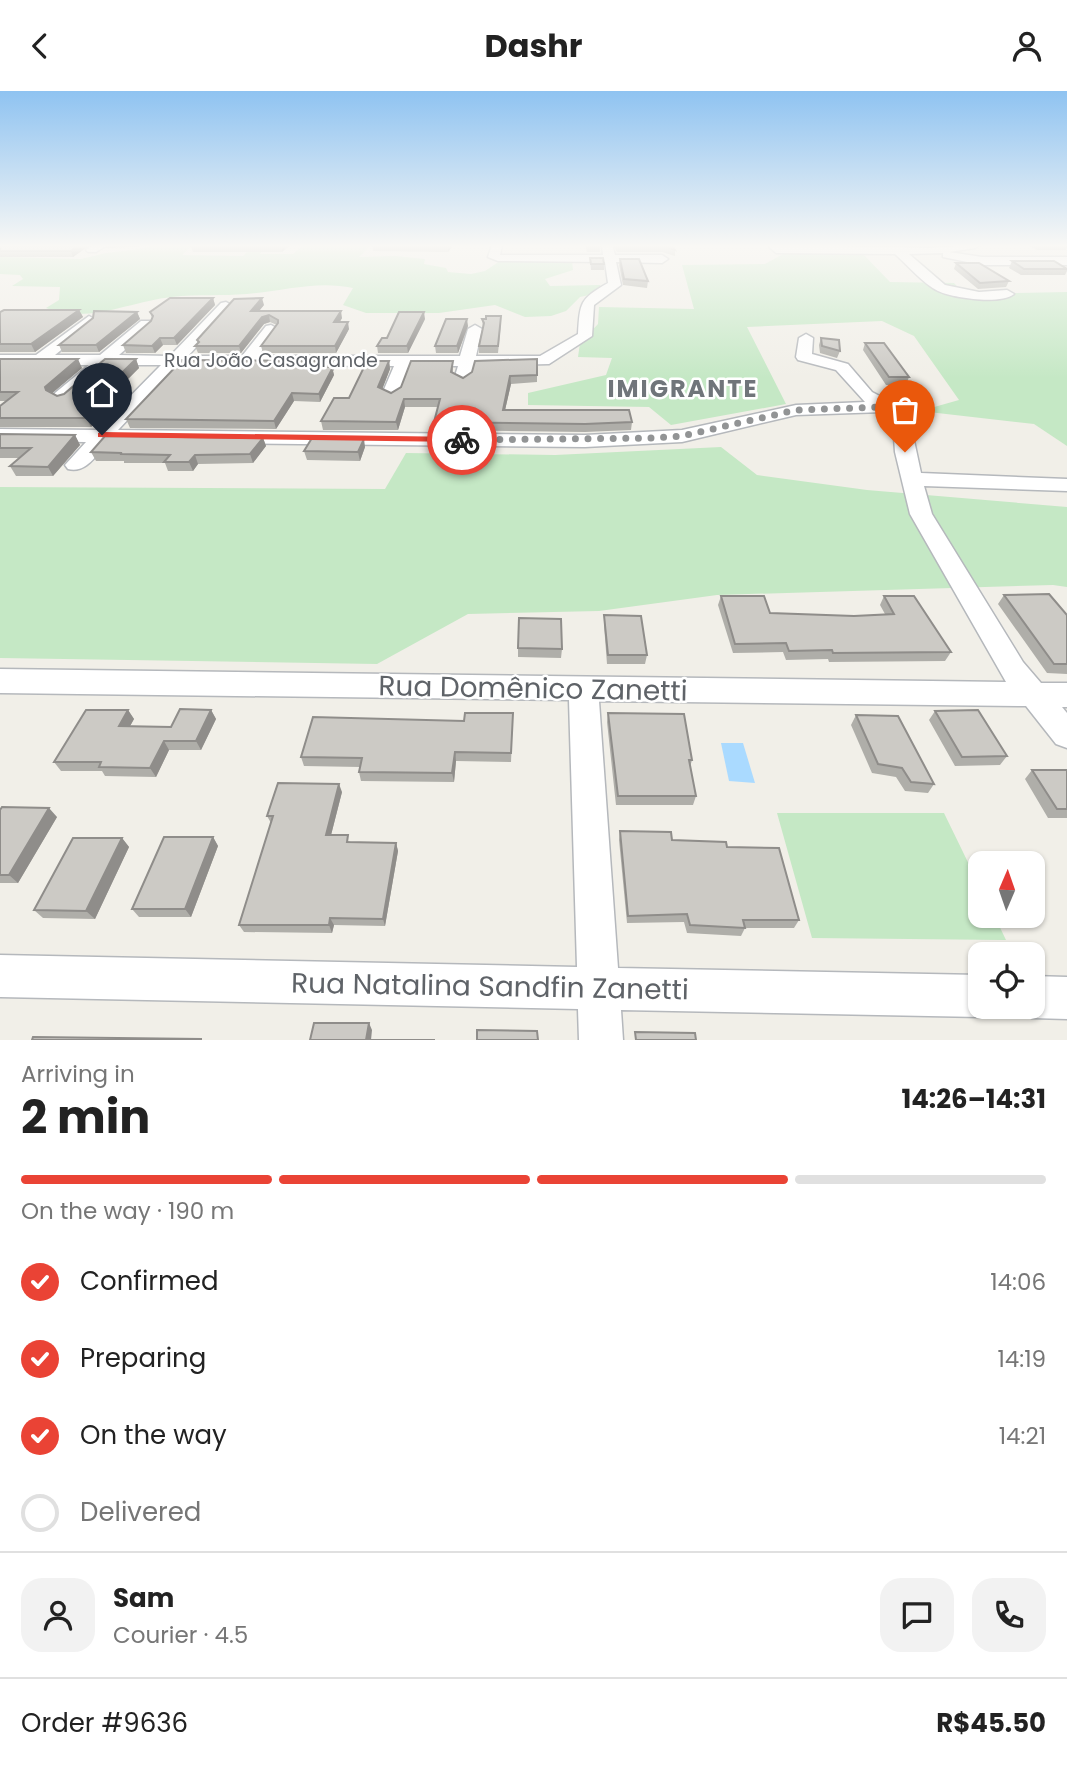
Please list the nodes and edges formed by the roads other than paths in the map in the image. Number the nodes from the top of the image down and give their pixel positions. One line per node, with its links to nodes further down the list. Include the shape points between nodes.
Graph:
1 (607, 289): 16 (street, Rua João Casagrande, via 587,305 585,336 543,361)
2 (947, 289): 3 (street, via 979,296)
3 (1007, 294)
4 (226, 306): 13 (street)
5 (89, 320): 12 (street)
6 (146, 324): 10 (street)
7 (271, 329): 14 (street)
8 (475, 329): 16 (street)
9 (806, 338): 20 (street, via 804,357 842,367 866,396)
10 (104, 359): 12 (street, Rua João Casagrande); 13 (street, Rua João Casagrande); 19 (street)
11 (0, 360): 12 (street, Rua João Casagrande)
12 (40, 360)
13 (173, 360): 14 (street, Rua João Casagrande); 22 (street)
14 (247, 360): 15 (street, Rua João Casagrande)
15 (404, 361): 16 (street, Rua João Casagrande); 18 (street)
16 (467, 361): 17 (street)
17 (462, 379)
18 (391, 394)
19 (61, 397)
20 (884, 407): 22 (street, via 796,410 682,436 612,440); 24 (street, via 901,421)
21 (0, 435): 22 (street)
22 (102, 435): 23 (street)
23 (75, 465)
24 (912, 479): 25 (street); 28 (street, via 921,514 1013,670)
25 (1067, 485)
26 (1, 682): 27 (street, Rua Domênico Zanetti)
27 (583, 689): 28 (street, Rua Domênico Zanetti); 32 (street)
28 (1035, 694): 29 (street, Rua Domênico Zanetti); 30 (street)
29 (1067, 695)
30 (1067, 735)
31 (0, 976): 32 (street, Rua Natalina Sandfin Zanetti)
32 (598, 988): 33 (street, Rua Natalina Sandfin Zanetti); 36 (street)
33 (968, 996)
34 (1045, 997): 35 (street)
35 (1067, 998)
36 (601, 1040)

